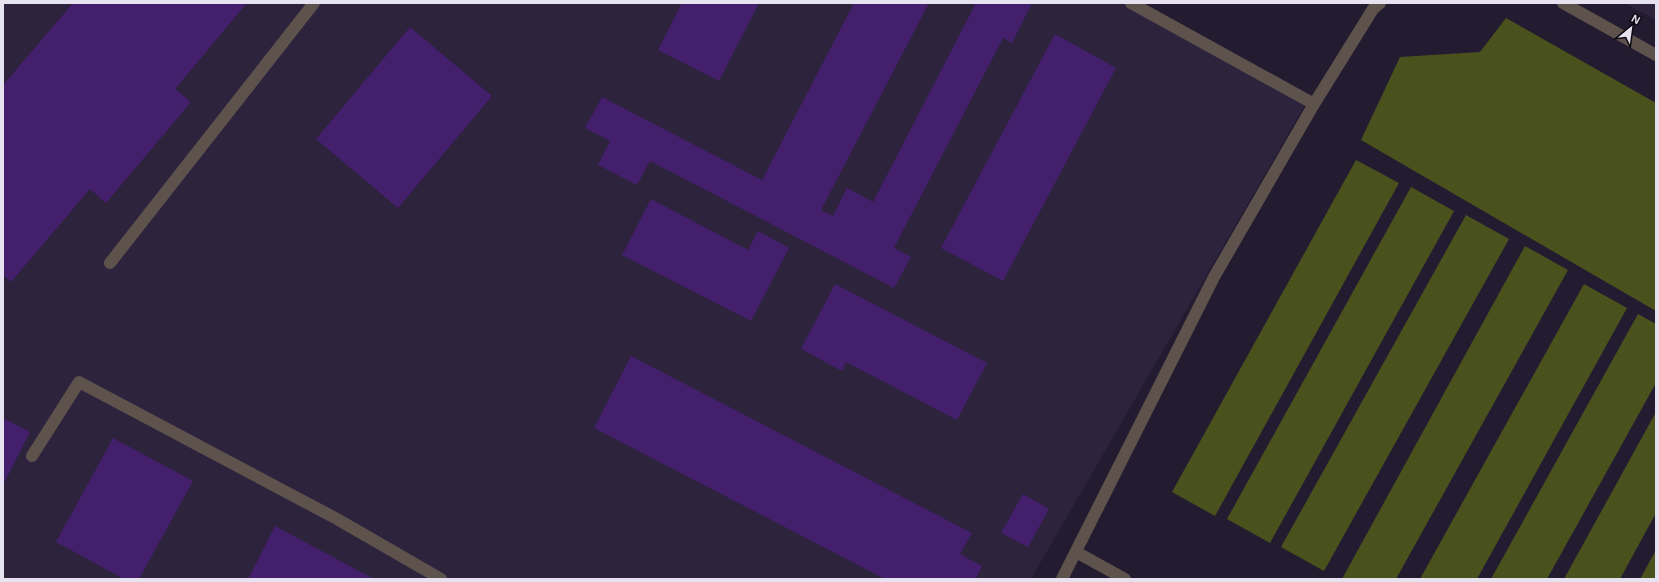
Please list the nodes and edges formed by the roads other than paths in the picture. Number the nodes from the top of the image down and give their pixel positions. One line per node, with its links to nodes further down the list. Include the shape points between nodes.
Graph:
1 (314, 3): 7 (street)
2 (1131, 3): 6 (street)
3 (1380, 3): 6 (street, via 1373,9)
4 (1562, 3): 5 (street)
5 (1656, 54)
6 (1314, 104): 9 (street, via 1214,277)
7 (110, 263)
8 (32, 456): 10 (street, via 79,382 337,519)
9 (1076, 552): 11 (street); 12 (street)
10 (441, 579)
11 (1062, 579)
12 (1125, 579)

